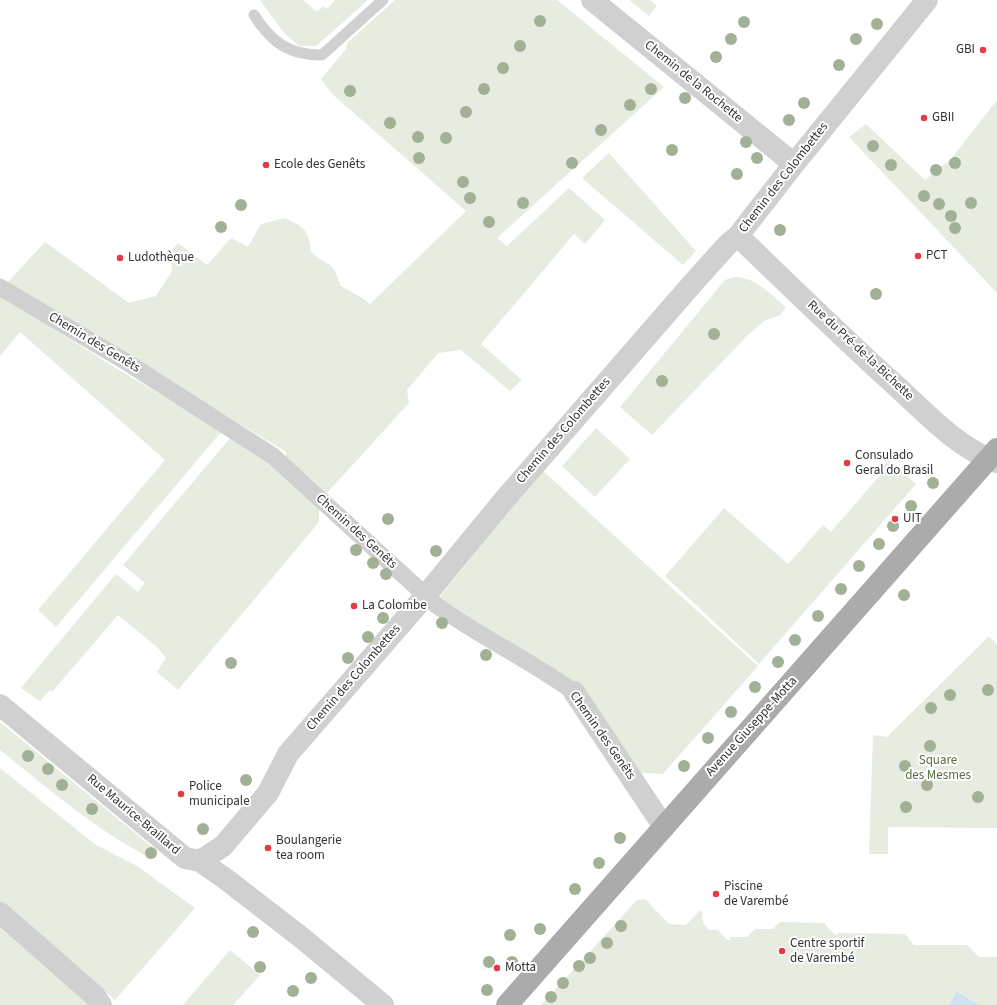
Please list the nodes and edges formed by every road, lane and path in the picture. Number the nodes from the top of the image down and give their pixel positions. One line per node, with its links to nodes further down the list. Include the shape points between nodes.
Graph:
1 (383, 0): 4 (lane, via 322,55 305,55 286,48 265,33)
2 (592, 0): 5 (street, Chemin de la Rochette)
3 (927, 0): 5 (street, Chemin des Colombettes)
4 (254, 15)
5 (794, 164): 6 (street, Chemin des Colombettes)
6 (738, 236): 8 (street, Rue du Pré-de-la-Bichette, via 840,335 949,434); 9 (street, Chemin des Colombettes, via 728,244 495,510)
7 (0, 288): 9 (street, Chemin des Genêts, via 128,363 273,456)
8 (995, 460): 12 (main road, Avenue Giuseppe-Motta)
9 (426, 595): 10 (street, Chemin des Genêts, via 463,625 555,678); 13 (street, Chemin des Colombettes, via 288,754 268,792 223,846)
10 (574, 692): 12 (street, Chemin des Genêts)
11 (0, 705): 13 (street, Rue Maurice-Braillard, via 185,858)
12 (664, 827): 17 (main road, Avenue Giuseppe-Motta)
13 (200, 861): 16 (street, Rue Maurice-Braillard, via 302,938)
14 (0, 913): 15 (street, via 95,996)
15 (101, 1005)
16 (383, 1005)
17 (507, 1005)

